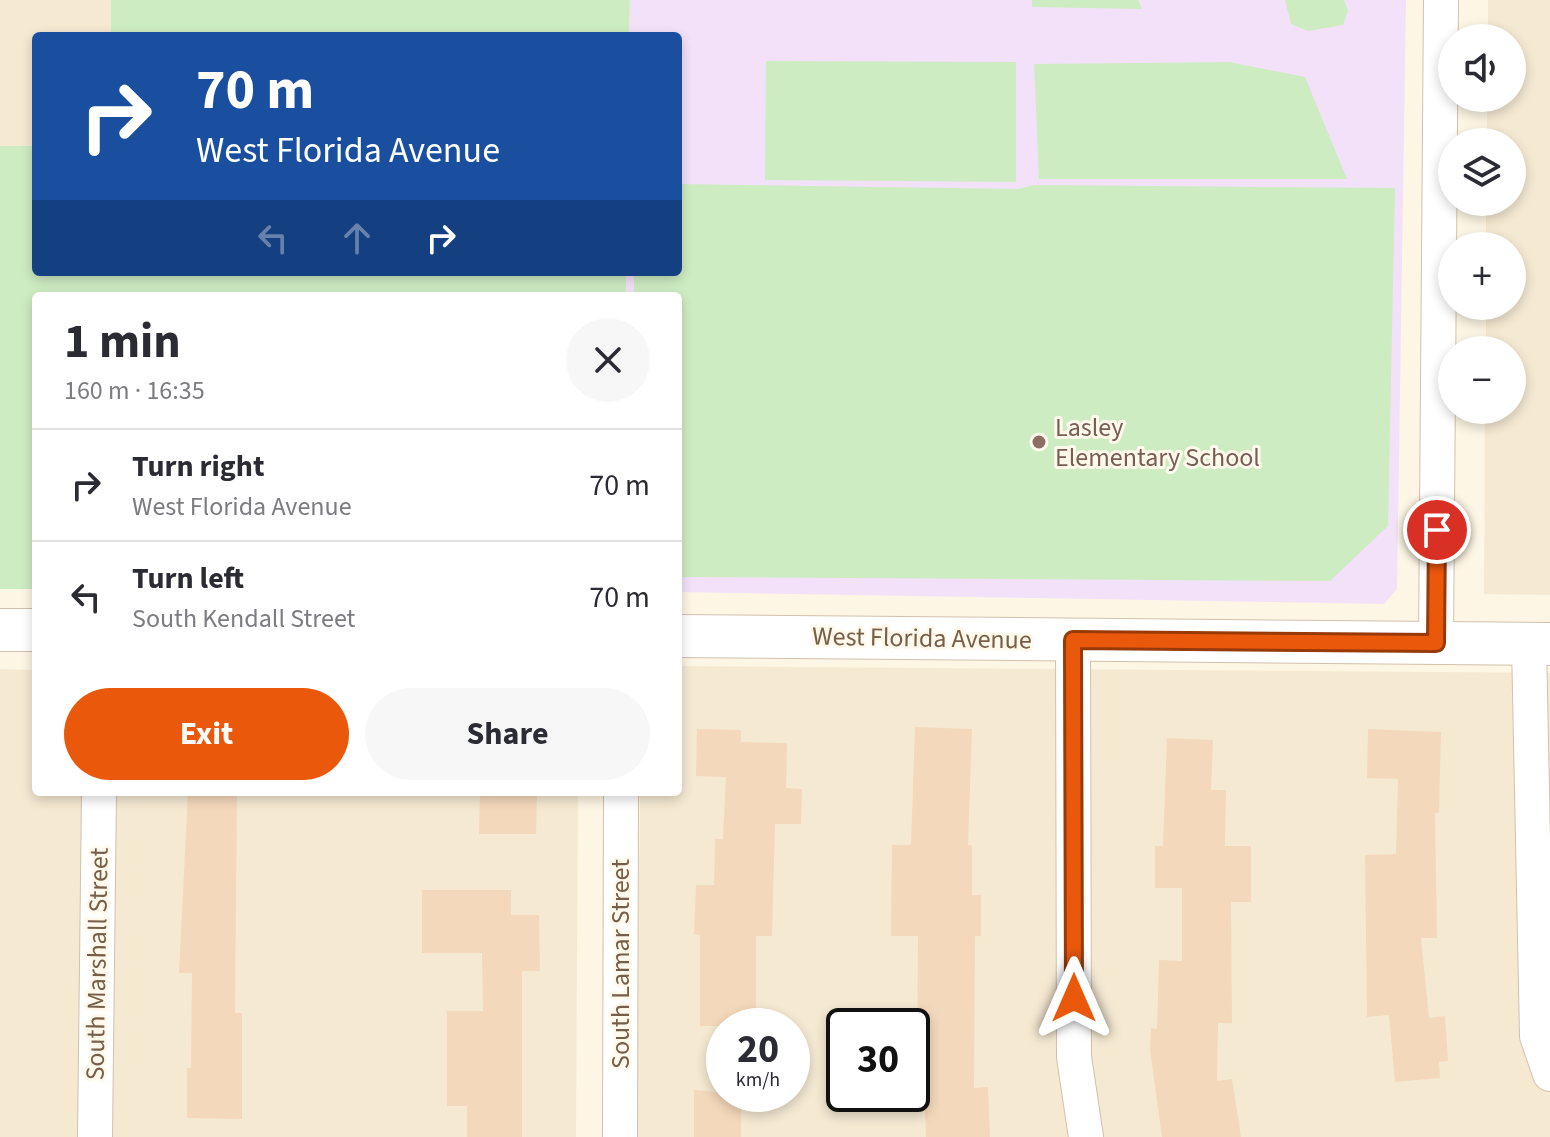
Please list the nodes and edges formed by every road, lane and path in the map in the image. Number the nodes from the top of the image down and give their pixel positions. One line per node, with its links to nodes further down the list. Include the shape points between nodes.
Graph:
1 (1441, 0): 6 (street)
2 (0, 630): 3 (street)
3 (32, 630)
4 (682, 636): 5 (street, West Florida Avenue)
5 (1073, 640): 6 (street, West Florida Avenue); 13 (street, via 1074,1057)
6 (1436, 643): 7 (street, West Florida Avenue)
7 (1539, 644): 10 (street, via 1537,1036)
8 (99, 796): 11 (street, South Marshall Street)
9 (621, 796): 12 (street, South Lamar Street)
10 (1550, 1074)
11 (95, 1137)
12 (620, 1137)
13 (1086, 1137)

